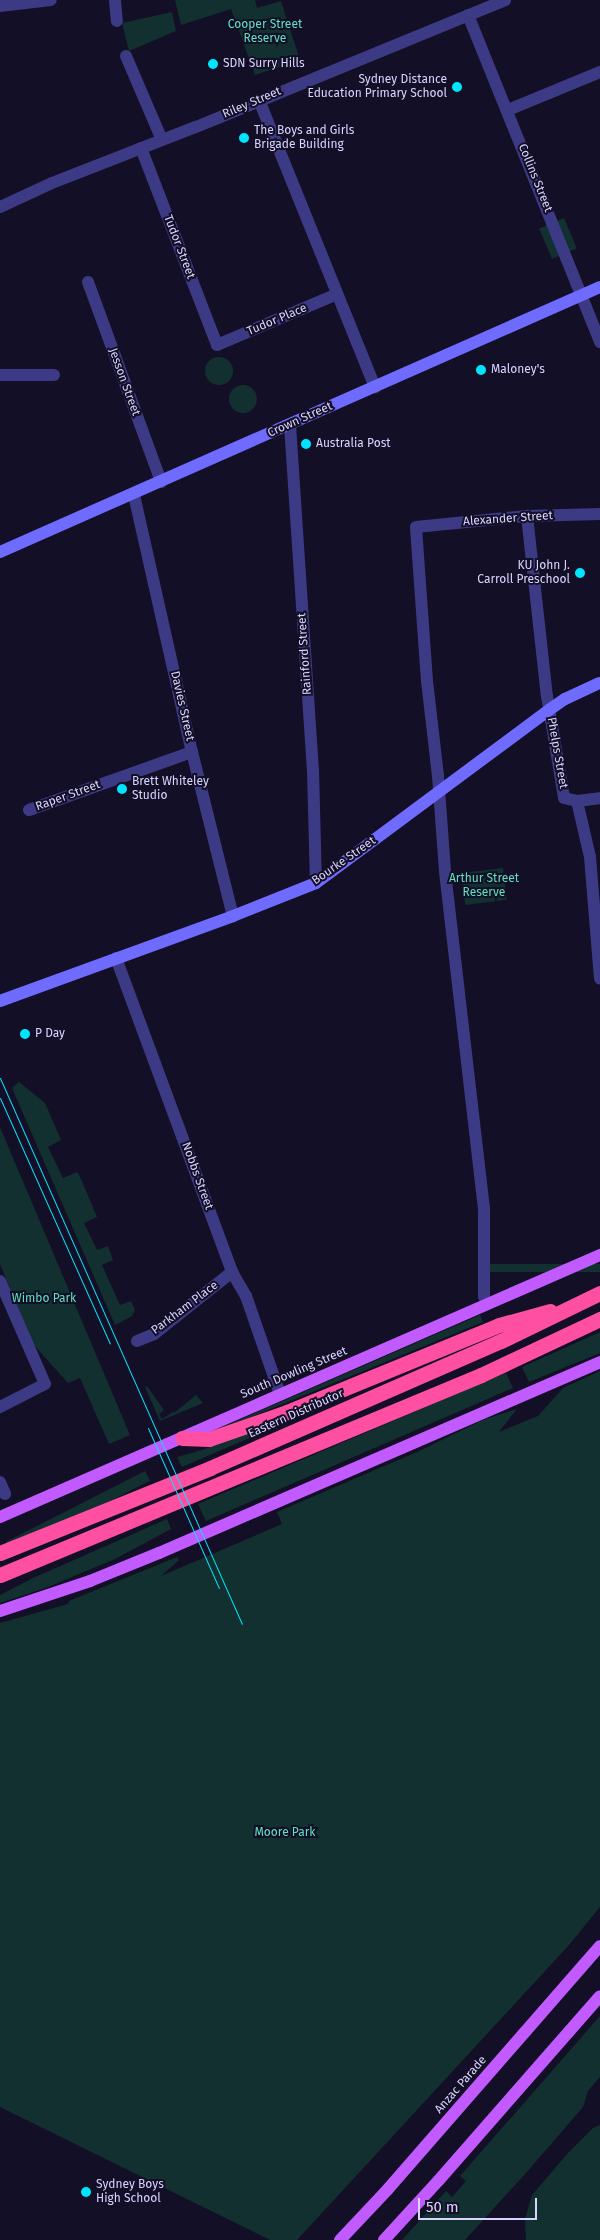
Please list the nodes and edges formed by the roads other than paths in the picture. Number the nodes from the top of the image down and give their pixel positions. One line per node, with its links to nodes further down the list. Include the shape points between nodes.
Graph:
1 (51, 0): 4 (street)
2 (115, 0): 6 (street)
3 (505, 0): 5 (street, Riley Street)
4 (0, 6)
5 (468, 15): 9 (street, Riley Street); 10 (street, Collins Street)
6 (117, 21)
7 (126, 56): 11 (street)
8 (600, 72): 10 (street)
9 (259, 100): 11 (street, Riley Street); 16 (street)
10 (508, 110): 17 (street, Collins Street)
11 (162, 140): 12 (street, Riley Street)
12 (141, 148): 13 (street, Riley Street); 19 (street, Tudor Street)
13 (0, 207)
14 (88, 282): 24 (street, Jesson Street)
15 (600, 287): 17 (street, Crown Street)
16 (336, 294): 19 (street, Tudor Place); 22 (street)
17 (580, 296): 18 (street, Collins Street); 22 (street, Crown Street)
18 (600, 342)
19 (217, 345)
20 (0, 375): 21 (street)
21 (54, 375)
22 (375, 387): 23 (street, Crown Street)
23 (290, 425): 24 (street, Crown Street); 36 (street, Rainford Street, via 313,770)
24 (161, 482): 25 (street, Crown Street)
25 (134, 495): 28 (street, Crown Street); 31 (street, Davies Street)
26 (600, 514): 27 (street, Alexander Street)
27 (527, 516): 30 (street, Phelps Street); 32 (street, Alexander Street, via 416,527)
28 (0, 552)
29 (600, 683): 30 (street, Bourke Street)
30 (549, 710): 32 (street, Bourke Street); 34 (street, Phelps Street, via 564,798)
31 (192, 752): 35 (street, Raper Street); 37 (street, Davies Street)
32 (439, 793): 36 (street, Bourke Street); 46 (street, via 484,1209)
33 (600, 798): 34 (street)
34 (577, 801): 38 (street, Phelps Street, via 590,857)
35 (29, 810)
36 (316, 883): 37 (street, Bourke Street)
37 (233, 916): 39 (street, Bourke Street)
38 (598, 922): 40 (street, Phelps Street)
39 (116, 958): 41 (street, Bourke Street); 43 (street, Nobbs Street)
40 (600, 979)
41 (0, 1001)
42 (600, 1255): 51 (main road, South Dowling Street)
43 (232, 1272): 49 (street, Parkham Place, via 154,1334); 51 (street, Nobbs Street, via 246,1296)
44 (0, 1281): 52 (street, via 45,1384)
45 (600, 1293): 47 (highway, Eastern Distributor)
46 (484, 1297)
47 (575, 1304): 53 (highway, via 498,1325 287,1412 210,1439); 55 (highway, Eastern Distributor, via 501,1342 210,1468)
48 (600, 1319): 56 (highway, via 481,1375)
49 (137, 1341)
50 (600, 1362): 57 (main road, via 159,1553 90,1581)
51 (280, 1394): 53 (main road, South Dowling Street)
52 (0, 1407)
53 (182, 1438): 54 (main road, South Dowling Street)
54 (0, 1517)
55 (0, 1553)
56 (0, 1575)
57 (0, 1611)
58 (600, 1946): 60 (main road, Anzac Parade)
59 (600, 1996): 61 (main road)
60 (340, 2240)
61 (384, 2240)

